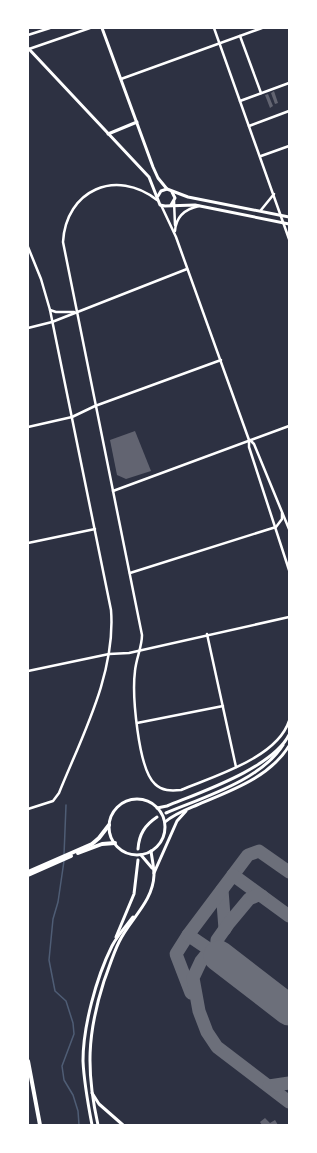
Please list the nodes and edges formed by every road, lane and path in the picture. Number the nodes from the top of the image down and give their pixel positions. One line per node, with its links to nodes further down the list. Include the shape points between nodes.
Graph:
1 (50, 28): 6 (street)
2 (90, 28): 9 (street)
3 (102, 28): 10 (street)
4 (214, 28): 8 (street)
5 (262, 28): 7 (street)
6 (28, 35)
7 (240, 36): 8 (street); 12 (street)
8 (220, 43): 10 (street); 13 (street)
9 (28, 48): 17 (street)
10 (121, 79): 15 (street)
11 (289, 83): 12 (street)
12 (261, 93): 13 (street)
13 (240, 101): 16 (street)
14 (289, 111): 16 (street)
15 (137, 122): 17 (street); 20 (street, via 158,178)
16 (250, 126): 19 (street)
17 (108, 134): 23 (street, via 149,177)
18 (289, 146): 19 (street)
19 (261, 156): 22 (street)
20 (167, 189): 21 (street); 23 (street, via 161,191)
21 (172, 192): 24 (street); 27 (street)
22 (274, 194): 27 (street); 28 (street)
23 (157, 198): 25 (street); 38 (street, via 140,188 125,184 110,185 82,198 71,210 63,242)
24 (173, 204): 25 (street); 26 (street); 32 (street)
25 (160, 205): 33 (street)
26 (201, 206): 30 (street); 32 (street, via 184,211)
27 (261, 210): 28 (street)
28 (281, 214): 29 (street); 30 (street)
29 (289, 217): 30 (street)
30 (283, 222): 31 (street); 34 (street)
31 (289, 224)
32 (175, 230): 33 (street)
33 (176, 237): 36 (street)
34 (289, 239)
35 (28, 247): 37 (street)
36 (187, 269): 38 (street); 41 (street)
37 (50, 310): 38 (street); 39 (street)
38 (76, 312): 39 (street); 42 (street)
39 (52, 322): 40 (street); 43 (street)
40 (28, 328)
41 (221, 360): 42 (street); 46 (street)
42 (95, 406): 43 (street); 47 (street)
43 (72, 417): 45 (street); 50 (street)
44 (289, 426): 46 (street)
45 (28, 427)
46 (249, 440): 47 (street); 48 (street, via 254,444); 49 (street, via 249,447)
47 (113, 491): 54 (street)
48 (282, 513): 49 (street, via 282,520); 51 (street)
49 (276, 527): 53 (street); 54 (street)
50 (94, 529): 52 (street); 58 (street, via 111,610)
51 (289, 530)
52 (28, 543)
53 (289, 570)
54 (130, 573): 57 (street, via 142,635)
55 (288, 618): 56 (street)
56 (207, 634): 57 (street); 60 (street)
57 (140, 650): 58 (street); 62 (street, via 135,672)
58 (109, 654): 59 (street); 68 (street, via 105,676 59,793 52,801)
59 (28, 672)
60 (223, 706): 62 (street); 66 (street)
61 (289, 721): 66 (street, via 280,738 261,753)
62 (138, 723): 66 (street, via 143,763 147,774 162,789 181,790)
63 (289, 735): 64 (street)
64 (285, 742): 67 (street, via 266,759 240,775); 70 (street, via 272,759 252,774)
65 (289, 746): 69 (street, via 283,755 260,775 236,789)
66 (236, 767)
67 (157, 808): 72 (street); 73 (street, via 143,800 126,802 116,809)
68 (28, 809)
69 (187, 810): 72 (street); 82 (street, via 177,820)
70 (166, 813)
71 (157, 817): 75 (street, via 142,832)
72 (165, 822): 77 (street, via 162,839)
73 (109, 825): 74 (street); 76 (highway, via 96,841)
74 (114, 843): 76 (highway); 78 (street, via 125,852)
75 (138, 849)
76 (79, 851): 80 (highway)
77 (152, 851): 78 (street); 82 (street)
78 (141, 855): 82 (street)
79 (138, 860): 85 (street, via 134,894)
80 (52, 863): 81 (highway); 83 (highway)
81 (28, 872)
82 (154, 874): 84 (street, via 151,890)
83 (28, 875)
84 (142, 908): 85 (street); 87 (street, via 116,948 97,1007 90,1048)
85 (115, 940): 89 (street, via 90,1009 86,1031 84,1074)
86 (28, 1061): 88 (highway)
87 (92, 1092): 90 (street); 91 (street, via 100,1104)
88 (40, 1125)
89 (93, 1125)
90 (98, 1125)
91 (123, 1125)

